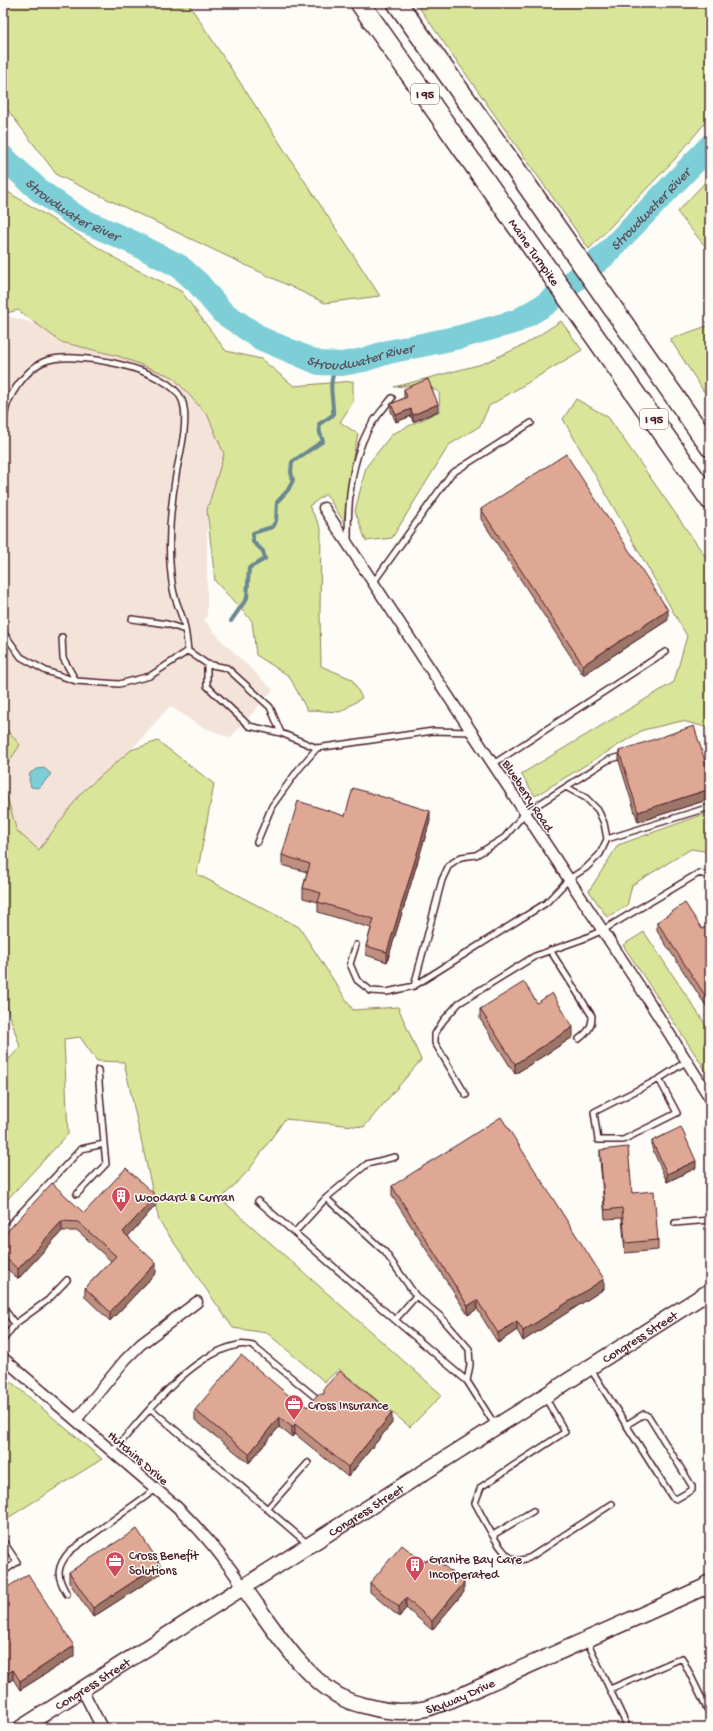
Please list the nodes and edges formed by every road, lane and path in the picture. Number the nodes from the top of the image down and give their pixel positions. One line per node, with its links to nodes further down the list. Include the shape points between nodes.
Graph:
1 (360, 3): 7 (highway, Maine Turnpike / I 95)
2 (398, 3): 6 (highway, I 95)
3 (392, 398): 9 (lane, via 369,429 356,456 348,504)
4 (531, 423): 10 (lane, via 451,474)
5 (3, 432): 12 (lane, via 6,405 15,387 43,362 60,358 105,361 145,371 169,384 182,400 185,426 173,492 168,555 173,591)
6 (710, 447)
7 (710, 500)
8 (324, 508): 9 (street, Blueberry Road)
9 (348, 544): 10 (street, Blueberry Road)
10 (373, 583): 19 (street, Blueberry Road)
11 (132, 619): 12 (lane, via 167,624)
12 (185, 630): 15 (lane)
13 (3, 632): 18 (lane, via 21,657 46,671)
14 (62, 637): 18 (lane, via 63,658)
15 (188, 650): 17 (lane); 18 (lane, via 150,676 119,684)
16 (665, 652): 23 (lane)
17 (207, 664): 20 (lane, via 228,668 267,704); 20 (lane, via 207,686 245,722 250,726)
18 (76, 681)
19 (472, 732): 21 (lane, via 433,731); 23 (street, Blueberry Road)
20 (281, 733): 21 (lane)
21 (317, 748): 28 (lane, via 272,806)
22 (628, 754): 24 (lane, via 608,760)
23 (493, 764): 26 (street, Blueberry Road)
24 (566, 787): 26 (lane); 27 (lane, via 586,798 598,810)
25 (710, 807): 27 (lane)
26 (525, 813): 30 (street, Blueberry Road); 34 (lane, via 504,838 476,855 461,857 449,865 442,880)
27 (607, 839): 30 (lane, via 600,854 586,868)
28 (257, 842)
29 (710, 876): 31 (lane, via 699,873)
30 (569, 879): 31 (street, Blueberry Road); 34 (lane, via 546,903)
31 (603, 930): 33 (lane); 36 (street, Blueberry Road)
32 (356, 945): 34 (lane, via 350,964 357,980 371,991 387,992)
33 (550, 950): 35 (lane, via 592,1016 592,1024 587,1033); 39 (lane, via 535,956 459,1003 435,1034 434,1043)
34 (414, 986)
35 (579, 1039)
36 (687, 1061): 38 (lane); 40 (street, Blueberry Road)
37 (98, 1070): 41 (lane)
38 (659, 1079): 38 (lane, via 594,1112 598,1140 623,1140 677,1113)
39 (466, 1095)
40 (710, 1098)
41 (104, 1144): 43 (lane, via 106,1164); 48 (lane, via 81,1149)
42 (395, 1157): 44 (lane, via 367,1164)
43 (77, 1194)
44 (326, 1198): 49 (lane); 52 (lane, via 385,1252)
45 (258, 1201): 49 (lane)
46 (710, 1220): 47 (lane)
47 (675, 1223)
48 (3, 1232)
49 (295, 1232): 55 (lane)
50 (67, 1280): 56 (lane, via 48,1300)
51 (710, 1291): 59 (main road, Congress Street)
52 (416, 1296): 55 (lane); 60 (lane, via 440,1316 469,1349)
53 (197, 1302): 64 (street, via 141,1344)
54 (3, 1307): 56 (lane)
55 (395, 1320): 60 (lane)
56 (15, 1324): 57 (lane)
57 (3, 1340)
58 (3, 1358): 64 (street, Hutchins Drive)
59 (590, 1368): 61 (main road, Congress Street); 65 (lane)
60 (467, 1381): 66 (lane)
61 (544, 1396): 66 (main road, Congress Street); 73 (lane, via 565,1432 481,1487 475,1503)
62 (321, 1401): 63 (lane, via 254,1346 240,1344 221,1350 188,1372 168,1389)
63 (151, 1409): 67 (lane); 71 (lane)
64 (76, 1420): 67 (street, Hutchins Drive)
65 (626, 1425): 65 (lane, via 672,1498 676,1499 692,1490 692,1486 649,1417 644,1414)
66 (496, 1427): 75 (main road, Congress Street)
67 (113, 1451): 69 (street, Hutchins Drive)
68 (308, 1463): 71 (lane)
69 (156, 1489): 78 (street, Hutchins Drive, via 200,1529); 79 (lane, via 62,1559 60,1581)
70 (612, 1504): 73 (lane, via 529,1558 516,1560 508,1557)
71 (266, 1509): 75 (lane)
72 (533, 1511): 73 (lane)
73 (493, 1535)
74 (3, 1540): 76 (lane, via 17,1562)
75 (310, 1546): 78 (main road, Congress Street)
76 (3, 1572)
77 (709, 1587): 80 (main road, Skyway Drive)
78 (244, 1588): 80 (main road, Skyway Drive, via 310,1674 350,1702 383,1710 424,1709 451,1700); 81 (main road, Congress Street)
79 (67, 1594)
80 (586, 1641): 82 (lane)
81 (82, 1689): 84 (main road, Congress Street); 85 (street)
82 (610, 1689): 83 (lane, via 682,1658); 86 (lane)
83 (710, 1715)
84 (21, 1728)
85 (102, 1728)
86 (628, 1728)

